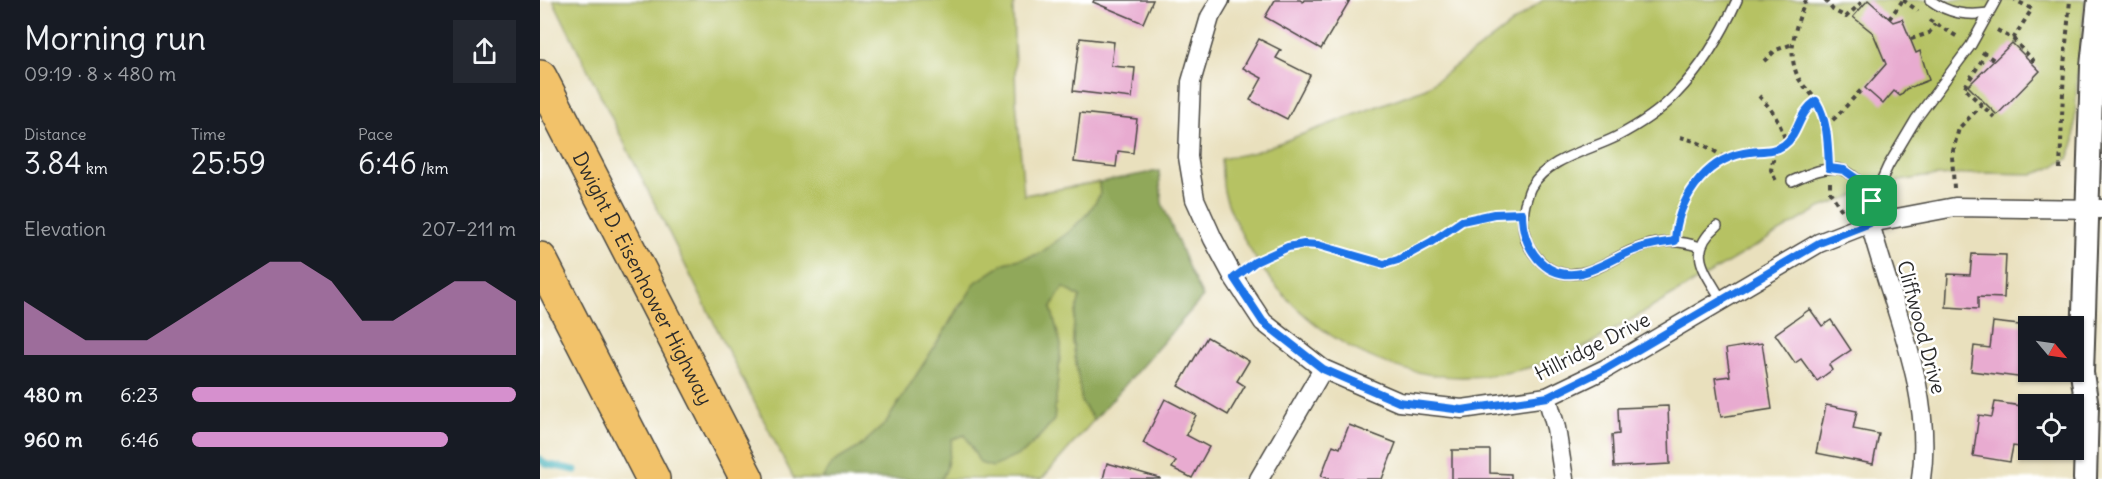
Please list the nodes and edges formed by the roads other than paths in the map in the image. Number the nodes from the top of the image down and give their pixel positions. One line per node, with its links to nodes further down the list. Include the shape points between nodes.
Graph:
1 (1220, 0): 16 (street, Hillridge Drive, via 1210,17 1191,82 1188,157 1195,199 1234,278 1263,322)
2 (1737, 0): 13 (lane, via 1699,67 1674,96 1617,137 1559,161 1543,172 1530,188 1522,213 1522,230 1530,249 1542,263 1560,273 1581,273 1654,244 1675,241)
3 (1930, 0): 6 (lane, via 1958,14)
4 (1996, 0): 6 (lane)
5 (2099, 0): 10 (street, via 2092,66)
6 (1989, 12): 9 (lane, via 1971,45 1916,119)
7 (540, 77): 19 (highway, Dwight D. Eisenhower Highway)
8 (1792, 181): 9 (lane, via 1810,172 1844,170 1861,182)
9 (1872, 201): 11 (lane)
10 (2095, 208): 11 (street, Hillridge Drive, via 1955,207); 23 (street, via 2082,373 2087,407)
11 (1870, 223): 15 (street, Hillridge Drive, via 1819,243); 22 (street, Cliffwood Drive, via 1919,387 1925,453)
12 (1717, 226): 13 (lane)
13 (1700, 246): 15 (lane, via 1700,260)
14 (540, 259): 18 (highway)
15 (1722, 301): 17 (street, Hillridge Drive, via 1605,369)
16 (1323, 369): 17 (street, Hillridge Drive, via 1399,402 1462,410); 20 (street)
17 (1548, 397): 21 (street)
18 (653, 479)
19 (747, 479)
20 (1259, 479)
21 (1564, 479)
22 (1921, 479)
23 (2085, 479)

